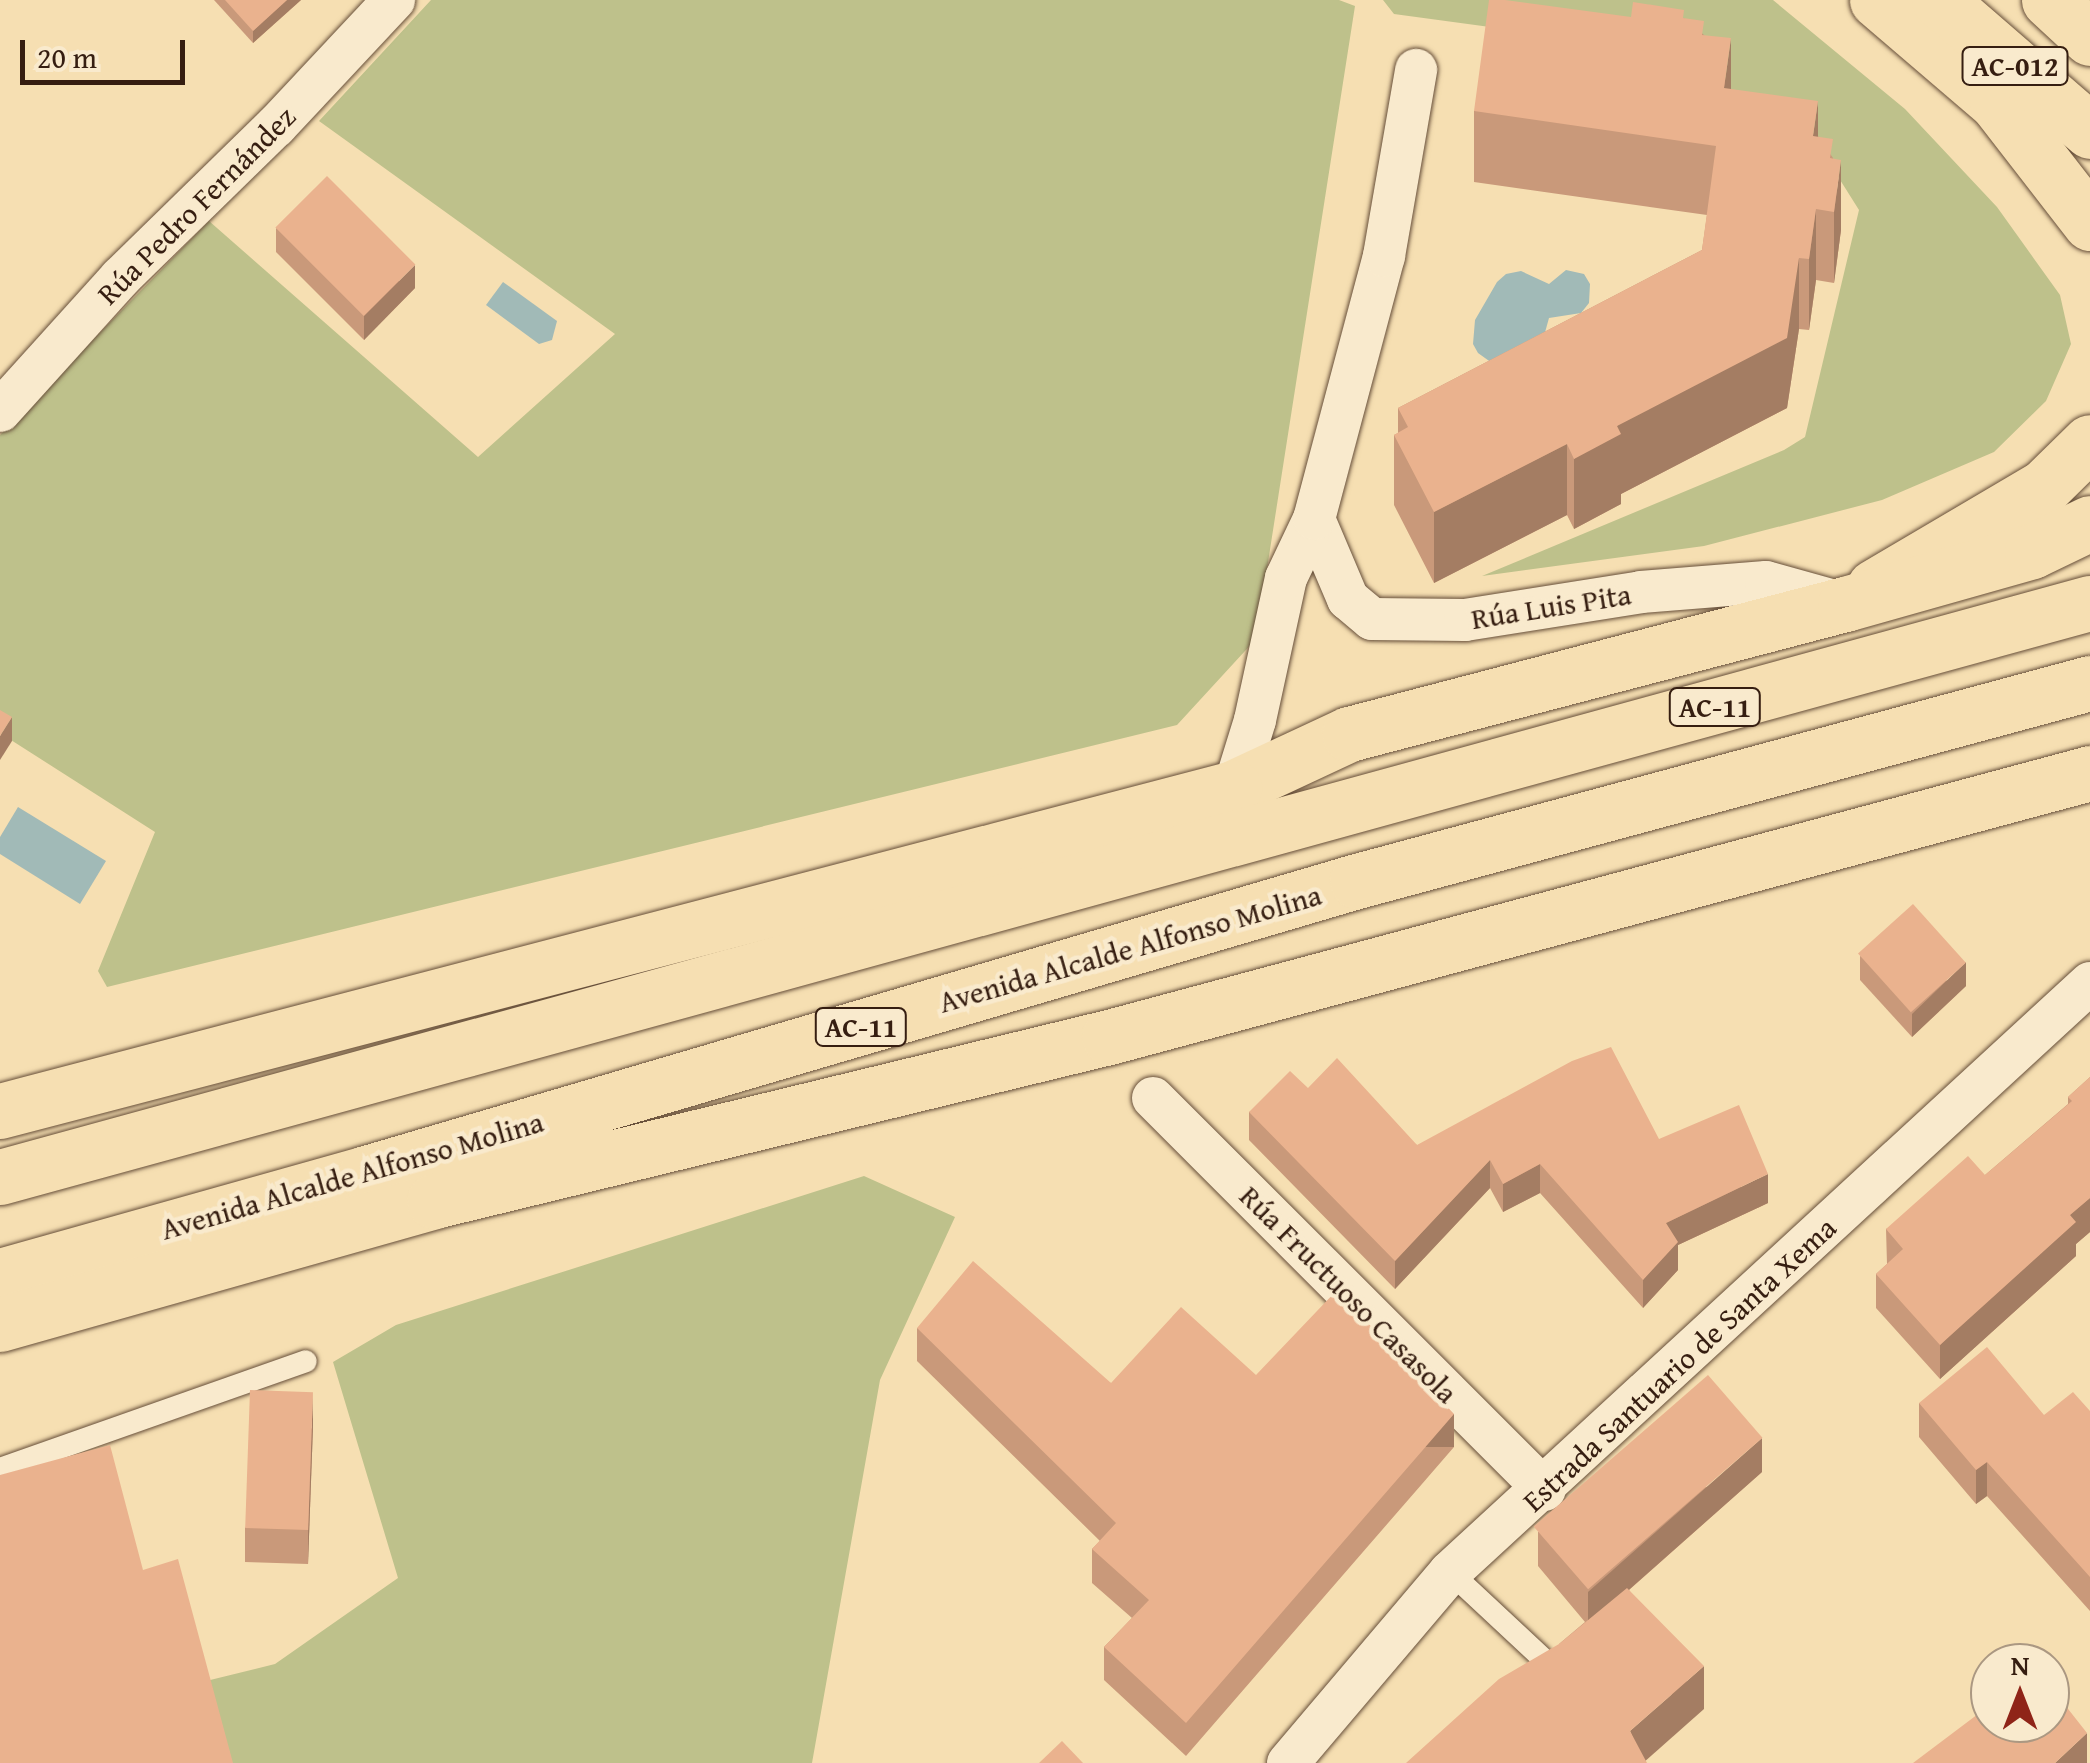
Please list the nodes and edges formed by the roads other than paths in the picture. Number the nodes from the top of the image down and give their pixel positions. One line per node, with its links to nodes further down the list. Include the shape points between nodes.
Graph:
1 (394, 0): 9 (street, Rúa Pedro Fernández, via 120,278)
2 (1877, 0): 8 (main road, via 1996,104)
3 (1939, 0): 7 (main road, AC-012)
4 (2049, 0): 5 (main road, AC-012)
5 (2090, 38)
6 (1416, 70): 11 (street, via 1384,256)
7 (2090, 132)
8 (2090, 223)
9 (0, 412)
10 (2090, 442): 14 (main road, via 2044,487)
11 (1314, 519): 14 (street, Rúa Luis Pita, via 1348,599 1372,618 1465,620 1641,592 1766,582); 17 (street, via 1286,578)
12 (2090, 524): 14 (main road, AC-11, via 2032,550)
13 (2090, 603): 18 (main road, AC-11)
14 (1846, 604): 17 (main road, AC-11, via 1348,734)
15 (2090, 683): 25 (main road, Avenida Alcalde Alfonso Molina / AC-11, via 1357,881)
16 (2090, 773): 19 (main road)
17 (1234, 788): 18 (main road); 22 (main road, AC-11)
18 (986, 903): 20 (main road, AC-11)
19 (1588, 906): 25 (main road); 28 (main road, via 1109,1037 434,1201)
20 (834, 945): 22 (main road, via 592,976); 26 (main road, AC-11)
21 (2090, 983): 31 (street, Estrada Santuario de Santa Xema)
22 (368, 1015): 24 (main road)
23 (1153, 1098): 31 (street, Rúa Fructuoso Casasola)
24 (0, 1111)
25 (366, 1173): 27 (main road, Avenida Alcalde Alfonso Molina / AC-11)
26 (0, 1176)
27 (0, 1276)
28 (0, 1324)
29 (306, 1361): 30 (lane)
30 (0, 1469)
31 (1545, 1490): 32 (street, Estrada Santuario de Santa Xema)
32 (1450, 1572): 33 (lane); 34 (street, Estrada Santuario de Santa Xema)
33 (1540, 1657)
34 (1288, 1763)

